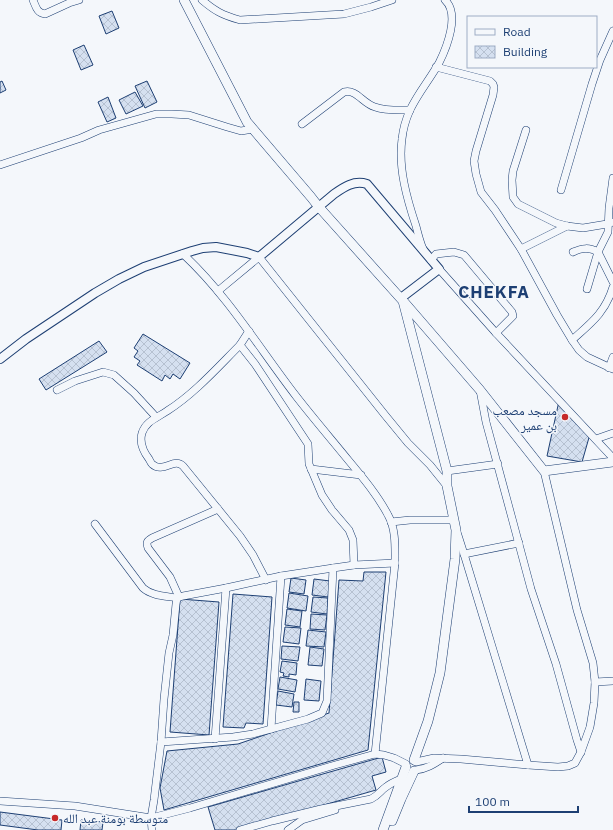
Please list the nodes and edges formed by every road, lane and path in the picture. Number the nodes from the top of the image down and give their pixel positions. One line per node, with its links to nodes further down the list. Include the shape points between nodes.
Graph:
1 (33, 0): 2 (street, via 39,12 45,14)
2 (78, 0)
3 (184, 0): 12 (main road, via 234,98)
4 (202, 0): 7 (street, via 225,16 240,20 344,14)
5 (392, 0): 7 (street)
6 (446, 0): 9 (street, via 452,9 450,35)
7 (384, 1)
8 (613, 31): 16 (street, via 594,78)
9 (436, 67): 10 (street); 20 (street, via 493,84 493,95 474,161 476,174 482,192)
10 (410, 110): 11 (street, via 374,107 349,91 344,92); 21 (street, via 403,130 403,177)
11 (302, 124)
12 (253, 129): 14 (street, via 241,131 188,115 156,114 99,130); 17 (main road)
13 (526, 130): 18 (street, via 513,171 513,197 518,204)
14 (0, 165)
15 (613, 178): 19 (street, via 608,208)
16 (561, 190)
17 (318, 206): 21 (street, via 346,186 367,184); 25 (street); 32 (main road)
18 (567, 226): 19 (street); 20 (street)
19 (610, 228): 23 (street)
20 (521, 249): 35 (street)
21 (424, 252): 26 (street)
22 (573, 252): 23 (street, via 586,248)
23 (598, 252): 28 (street); 30 (street)
24 (183, 254): 25 (street, via 216,247); 31 (street); 38 (street, via 144,267 119,279)
25 (259, 257): 31 (street); 52 (street, via 408,443)
26 (431, 260): 27 (street); 34 (street, via 436,254 454,252 464,255 512,312 513,316)
27 (438, 269): 32 (street); 34 (street)
28 (613, 282)
29 (613, 287): 35 (street, via 604,308)
30 (587, 289)
31 (218, 291): 33 (street)
32 (402, 300): 41 (main road); 49 (main road)
33 (249, 331): 36 (street); 51 (street, via 295,395)
34 (496, 333): 44 (street)
35 (572, 340): 39 (street, via 587,357)
36 (240, 345): 42 (street, via 191,393); 48 (street, via 306,439)
37 (613, 357): 39 (street)
38 (0, 359)
39 (611, 368)
40 (57, 390): 42 (street, via 103,372 114,375)
41 (480, 390): 47 (street); 50 (main road)
42 (156, 417): 53 (street, via 142,434 143,451 156,466 178,462 181,464)
43 (613, 432): 44 (street)
44 (596, 439): 45 (street)
45 (613, 458)
46 (613, 462): 50 (main road)
47 (498, 464): 49 (street); 58 (street)
48 (311, 469): 51 (street); 61 (street, via 326,502 349,530 353,540)
49 (447, 471): 52 (main road)
50 (544, 471): 68 (street, via 577,610 593,663)
51 (361, 476): 55 (street, via 384,507)
52 (447, 486): 54 (main road)
53 (218, 509): 64 (street, via 253,555); 66 (street, via 147,541 148,548 170,577)
54 (454, 520): 55 (street); 57 (main road)
55 (391, 522): 60 (street, via 396,545)
56 (96, 524): 66 (street, via 143,588 152,593)
57 (456, 530): 59 (street); 74 (main road, via 455,559 440,673 428,722)
58 (519, 543): 59 (street); 72 (street)
59 (464, 554): 75 (street)
60 (395, 563): 61 (street); 73 (street)
61 (354, 565): 62 (street)
62 (333, 568): 63 (street); 69 (street, via 325,708 322,713 308,719)
63 (281, 576): 64 (street); 69 (street)
64 (266, 580): 65 (street)
65 (226, 588): 66 (street); 70 (street)
66 (178, 597): 71 (street, via 169,653)
67 (613, 681): 68 (street)
68 (595, 682): 72 (street, via 590,727)
69 (271, 729): 70 (street)
70 (215, 739): 71 (street)
71 (161, 742): 79 (street)
72 (581, 752): 75 (street, via 575,763 568,766)
73 (375, 754): 74 (street, via 394,758); 79 (street)
74 (412, 766): 75 (street, via 429,758 444,758); 76 (main road); 84 (main road)
75 (528, 766)
76 (401, 779): 78 (street, via 391,783 371,799); 83 (main road)
77 (0, 801): 79 (street, via 75,806)
78 (346, 804): 81 (street); 82 (street, via 302,820)
79 (151, 818): 80 (street)
80 (152, 830)
81 (240, 830)
82 (288, 830)
83 (383, 830)
84 (389, 830)

